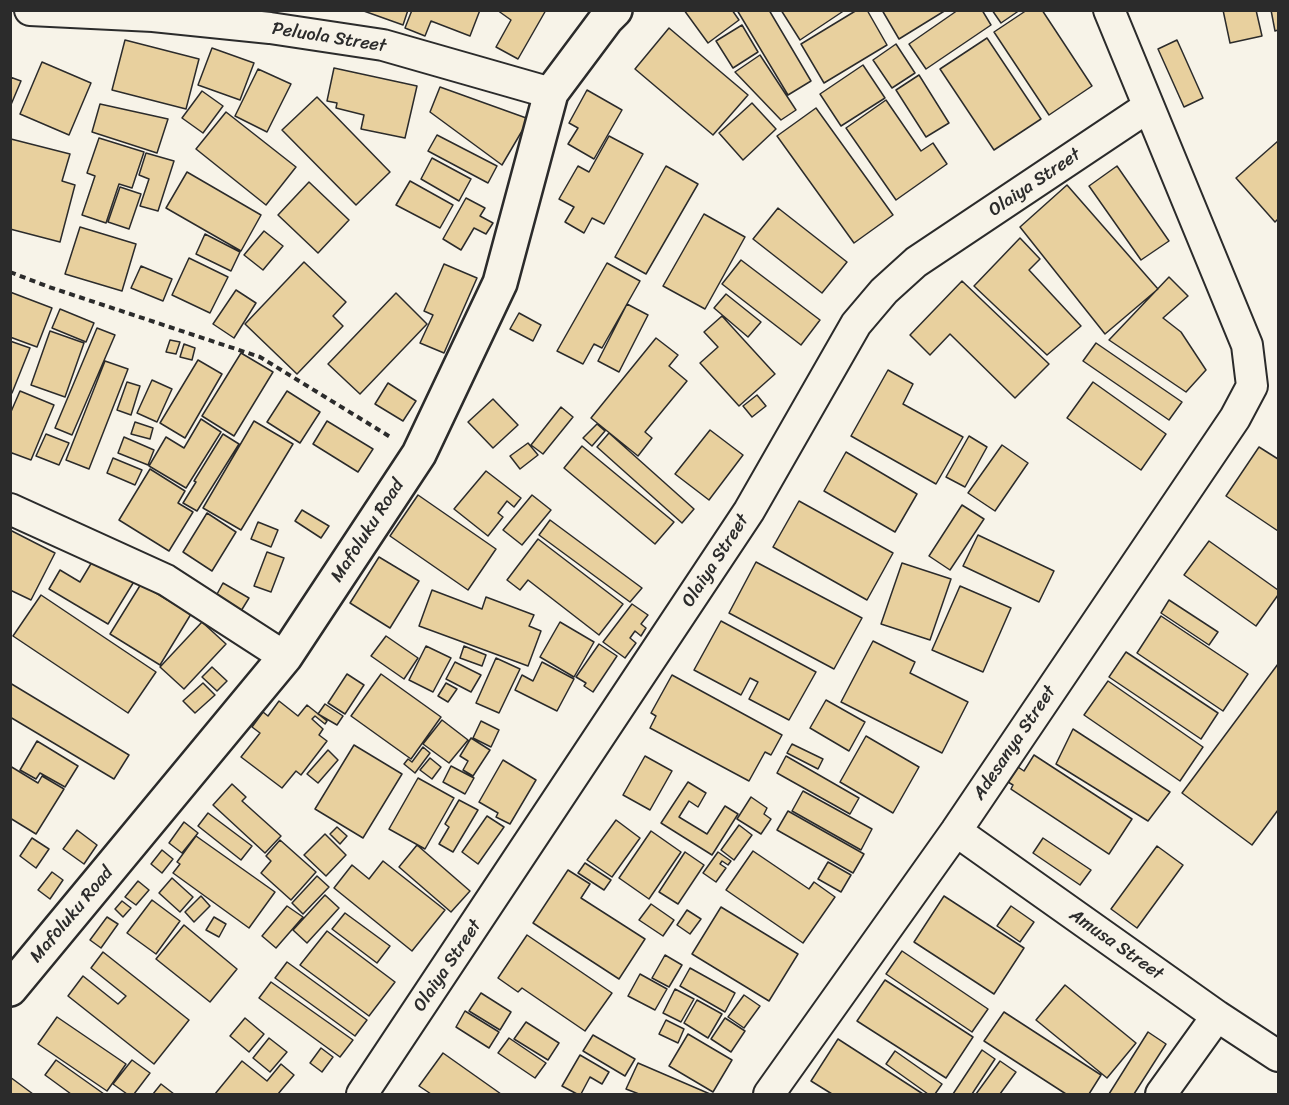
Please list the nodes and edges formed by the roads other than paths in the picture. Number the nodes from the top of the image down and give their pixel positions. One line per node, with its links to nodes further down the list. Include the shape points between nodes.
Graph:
1 (30, 10): 4 (street, Peluola Street, via 270,27 383,45)
2 (615, 10): 4 (street, Mafoluku Road)
3 (1109, 10): 5 (street)
4 (551, 93): 7 (street, Mafoluku Road, via 500,283 418,454)
5 (1148, 107): 8 (street, Adesanya Street, via 1247,345 1252,386); 12 (street, Olaiya Street, via 916,262 856,324 749,512)
6 (10, 508): 7 (street, via 166,580)
7 (285, 657): 9 (street, Mafoluku Road)
8 (956, 831): 10 (street, Amusa Street); 13 (street, Adesanya Street)
9 (10, 989)
10 (1216, 1016): 11 (street, Amusa Street); 14 (street)
11 (1278, 1056)
12 (362, 1095)
13 (769, 1095)
14 (1161, 1095)

